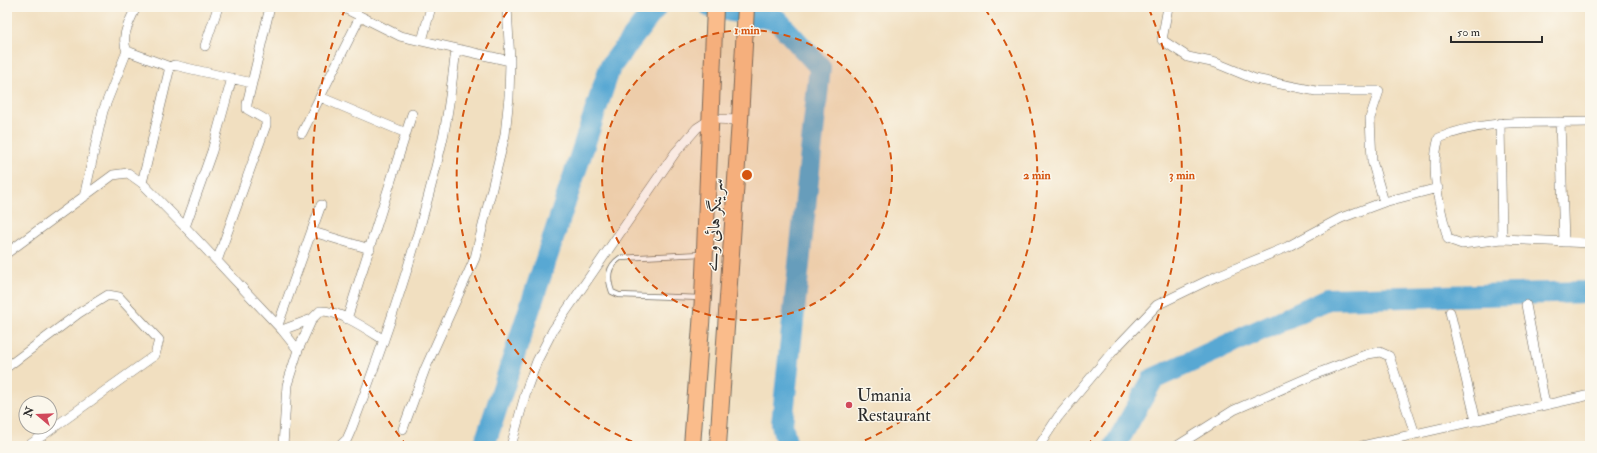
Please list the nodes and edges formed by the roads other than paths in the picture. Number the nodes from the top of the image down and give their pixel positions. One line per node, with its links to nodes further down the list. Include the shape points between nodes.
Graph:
1 (136, 7): 14 (street, via 124,36)
2 (218, 7): 12 (street)
3 (270, 7): 18 (street)
4 (342, 7): 10 (street)
5 (431, 7): 11 (street)
6 (507, 7): 15 (street)
7 (715, 7): 21 (highway, سرینگر ہائی وے)
8 (746, 7): 22 (highway, سرینگر ہائی وے)
9 (1168, 7): 31 (street, via 1162,40 1188,57 1216,63 1255,79 1316,91 1379,90 1370,118 1372,161)
10 (360, 17): 11 (street, via 391,33); 19 (street)
11 (422, 41): 13 (street)
12 (205, 46)
13 (456, 50): 15 (street); 48 (street, via 442,140 423,219)
14 (127, 51): 16 (street); 30 (street, via 103,111)
15 (510, 61): 54 (street, via 505,135 475,258 425,369)
16 (170, 67): 17 (street, via 174,65); 28 (street)
17 (232, 78): 18 (street); 33 (street, via 212,151)
18 (252, 83): 41 (street, via 247,109 266,120 266,125)
19 (320, 97): 26 (street); 27 (street)
20 (412, 114): 27 (street)
21 (711, 119): 22 (street); 40 (highway, سرینگر ہائی وے); 59 (street, via 697,128 675,153 553,330 537,361)
22 (740, 120): 61 (highway, سرینگر ہائی وے)
23 (1560, 122): 24 (street); 25 (street); 36 (street)
24 (1590, 122)
25 (1500, 123): 29 (street, via 1453,132 1439,138 1435,151); 35 (street)
26 (302, 133)
27 (406, 133): 38 (street)
28 (142, 183): 30 (street, via 128,173 113,175); 33 (street)
29 (1438, 188): 31 (street); 35 (street, via 1448,239 1462,244)
30 (84, 197): 39 (street)
31 (1384, 202): 62 (street, via 1341,218 1287,248 1217,276 1157,305 1058,417)
32 (321, 205): 34 (street)
33 (185, 227): 41 (street)
34 (313, 232): 38 (street); 47 (street)
35 (1502, 239): 36 (street)
36 (1564, 242): 37 (street)
37 (1590, 243)
38 (370, 249): 46 (street)
39 (7, 253)
40 (705, 254): 42 (highway, سرینگر ہائی وے); 42 (lane, via 620,258 612,263 610,269 609,284 612,292)
41 (217, 261): 47 (street)
42 (702, 298): 60 (highway, سرینگر ہائی وے)
43 (1526, 306): 52 (street)
44 (1450, 312): 53 (street)
45 (312, 319): 46 (street, via 320,311 326,310); 47 (street); 49 (street)
46 (347, 319): 48 (street)
47 (280, 328): 49 (street)
48 (384, 340): 58 (street, via 351,430)
49 (298, 350): 57 (street, via 287,385)
50 (7, 367): 56 (street, via 79,313 108,295 119,297 159,340 156,355)
51 (1590, 395): 52 (street)
52 (1545, 404): 53 (street)
53 (1476, 421): 55 (street)
54 (403, 429)
55 (1415, 434): 63 (street, via 1389,356 1380,352 1321,372 1234,410); 64 (street)
56 (28, 446)
57 (283, 446)
58 (340, 446)
59 (511, 446)
60 (692, 446)
61 (718, 446)
62 (1039, 446)
63 (1177, 446)
64 (1362, 446)

